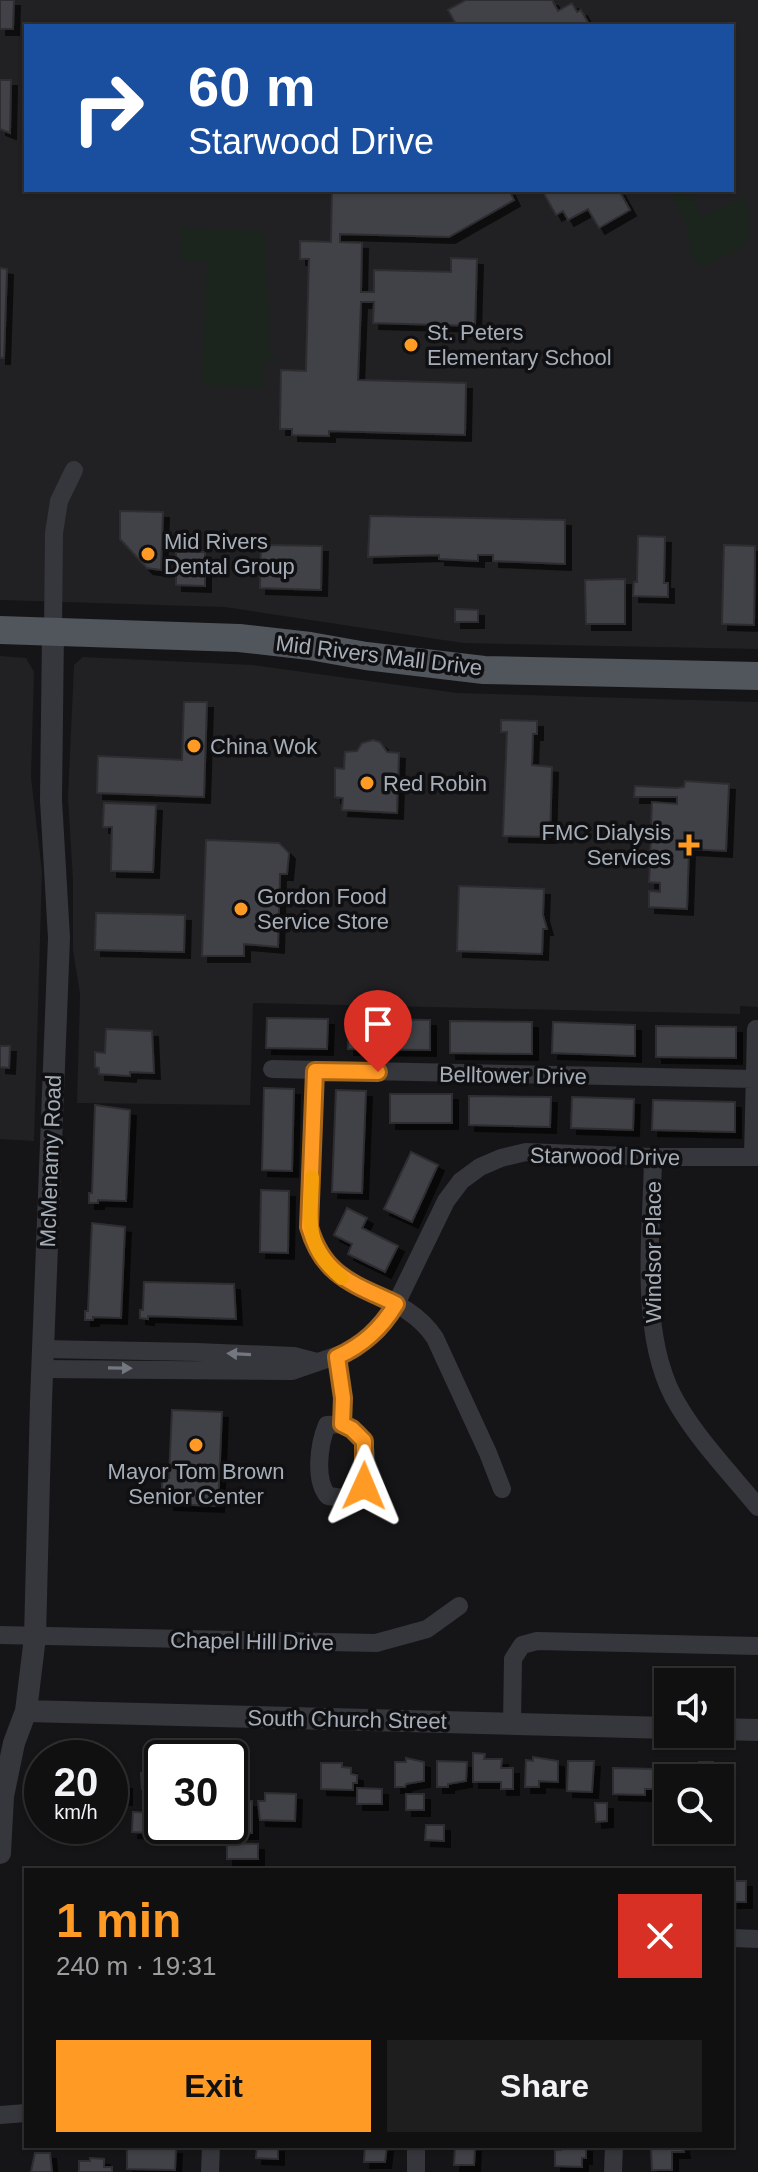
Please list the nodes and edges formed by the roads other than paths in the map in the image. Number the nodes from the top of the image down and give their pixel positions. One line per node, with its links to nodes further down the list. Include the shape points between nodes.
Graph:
1 (74, 470): 3 (street, McMenamy Road, via 59,501 54,533)
2 (0, 630): 3 (main road, Mid Rivers Mall Drive)
3 (53, 631): 4 (main road, Mid Rivers Mall Drive, via 239,638 484,670); 13 (street, McMenamy Road, via 51,800 59,938)
4 (758, 676)
5 (756, 1029): 8 (street)
6 (272, 1069): 7 (street, Belltower Drive)
7 (315, 1071): 8 (street, Belltower Drive); 11 (street, via 309,1227 315,1248 345,1280)
8 (755, 1079): 10 (street)
9 (653, 1157): 10 (street, Starwood Drive); 11 (street, Starwood Drive, via 526,1152 480,1167 446,1201); 16 (street, Windsor Place, via 652,1333 660,1364 678,1406)
10 (755, 1157)
11 (396, 1304): 12 (street, Starwood Drive, via 364,1343); 15 (street, via 423,1321 435,1338)
12 (337, 1357): 13 (street, Starwood Drive, via 292,1371); 14 (street)
13 (43, 1359): 19 (street, McMenamy Road)
14 (342, 1424)
15 (502, 1489)
16 (758, 1507)
17 (459, 1606): 19 (street, Chapel Hill Drive, via 427,1629 376,1643)
18 (0, 1635): 19 (street, Chapel Hill Drive)
19 (35, 1637): 21 (street, McMenamy Road)
20 (758, 1646): 22 (street, via 537,1641 522,1645 513,1659)
21 (26, 1711): 22 (street, South Church Street); 26 (street, McMenamy Road, via 8,1763)
22 (512, 1723): 23 (street, South Church Street)
23 (654, 1728)
24 (734, 1729): 25 (street)
25 (758, 1730)
26 (0, 1853)
27 (734, 1938): 28 (street)
28 (758, 1939)
29 (24, 2113): 30 (street)
30 (0, 2115)
31 (211, 2148): 34 (street)
32 (416, 2148): 35 (street)
33 (614, 2148): 36 (street)
34 (210, 2172)
35 (416, 2172)
36 (613, 2172)

